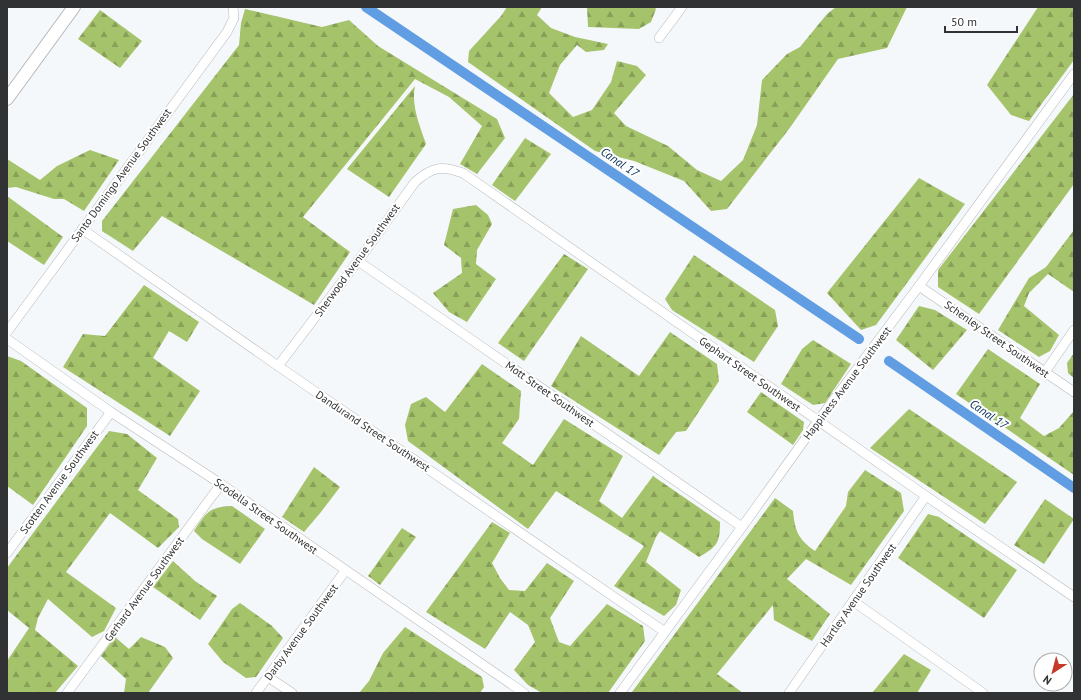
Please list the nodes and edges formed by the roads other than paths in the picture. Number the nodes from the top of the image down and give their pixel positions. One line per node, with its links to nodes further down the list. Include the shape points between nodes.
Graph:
1 (74, 7): 6 (street)
2 (233, 7): 8 (street, Santo Domingo Avenue Southwest, via 234,18 227,32)
3 (682, 7): 4 (street)
4 (659, 38)
5 (1074, 74): 10 (street, Happiness Avenue Southwest)
6 (7, 98)
7 (445, 168): 9 (street, Sherwood Avenue Southwest, via 426,172 415,182); 18 (street, Gephart Street Southwest, via 463,173)
8 (82, 229): 12 (street, Santo Domingo Avenue Southwest); 14 (street, Dandurand Street Southwest)
9 (358, 261): 14 (street, Sherwood Avenue Southwest); 21 (street, Mott Street Southwest)
10 (920, 286): 15 (street, Schenley Street Southwest); 18 (street, Happiness Avenue Southwest)
11 (1074, 330): 15 (street)
12 (7, 332)
13 (7, 339): 17 (street, Scodella Street Southwest)
14 (278, 366): 26 (street, Dandurand Street Southwest)
15 (1045, 372): 16 (street, Schenley Street Southwest)
16 (1074, 392)
17 (111, 412): 19 (street, Scodella Street Southwest); 22 (street, Scotten Avenue Southwest)
18 (818, 421): 20 (street, Gephart Street Southwest); 21 (street, Happiness Avenue Southwest)
19 (220, 484): 23 (street, Scodella Street Southwest); 28 (street, Gerhard Avenue Southwest)
20 (926, 496): 24 (street, Gephart Street Southwest); 25 (street, Hartley Avenue Southwest)
21 (742, 527): 26 (street, Happiness Avenue Southwest)
22 (7, 553)
23 (345, 571): 27 (street, Darby Avenue Southwest); 31 (street, Scodella Street Southwest)
24 (1074, 597)
25 (853, 601): 33 (street, Hartley Avenue Southwest); 34 (street)
26 (665, 632): 32 (street, Happiness Avenue Southwest)
27 (268, 677): 29 (street, Darby Avenue Southwest); 30 (street)
28 (67, 693)
29 (256, 693)
30 (292, 693)
31 (524, 693)
32 (620, 693)
33 (789, 693)
34 (983, 693)

